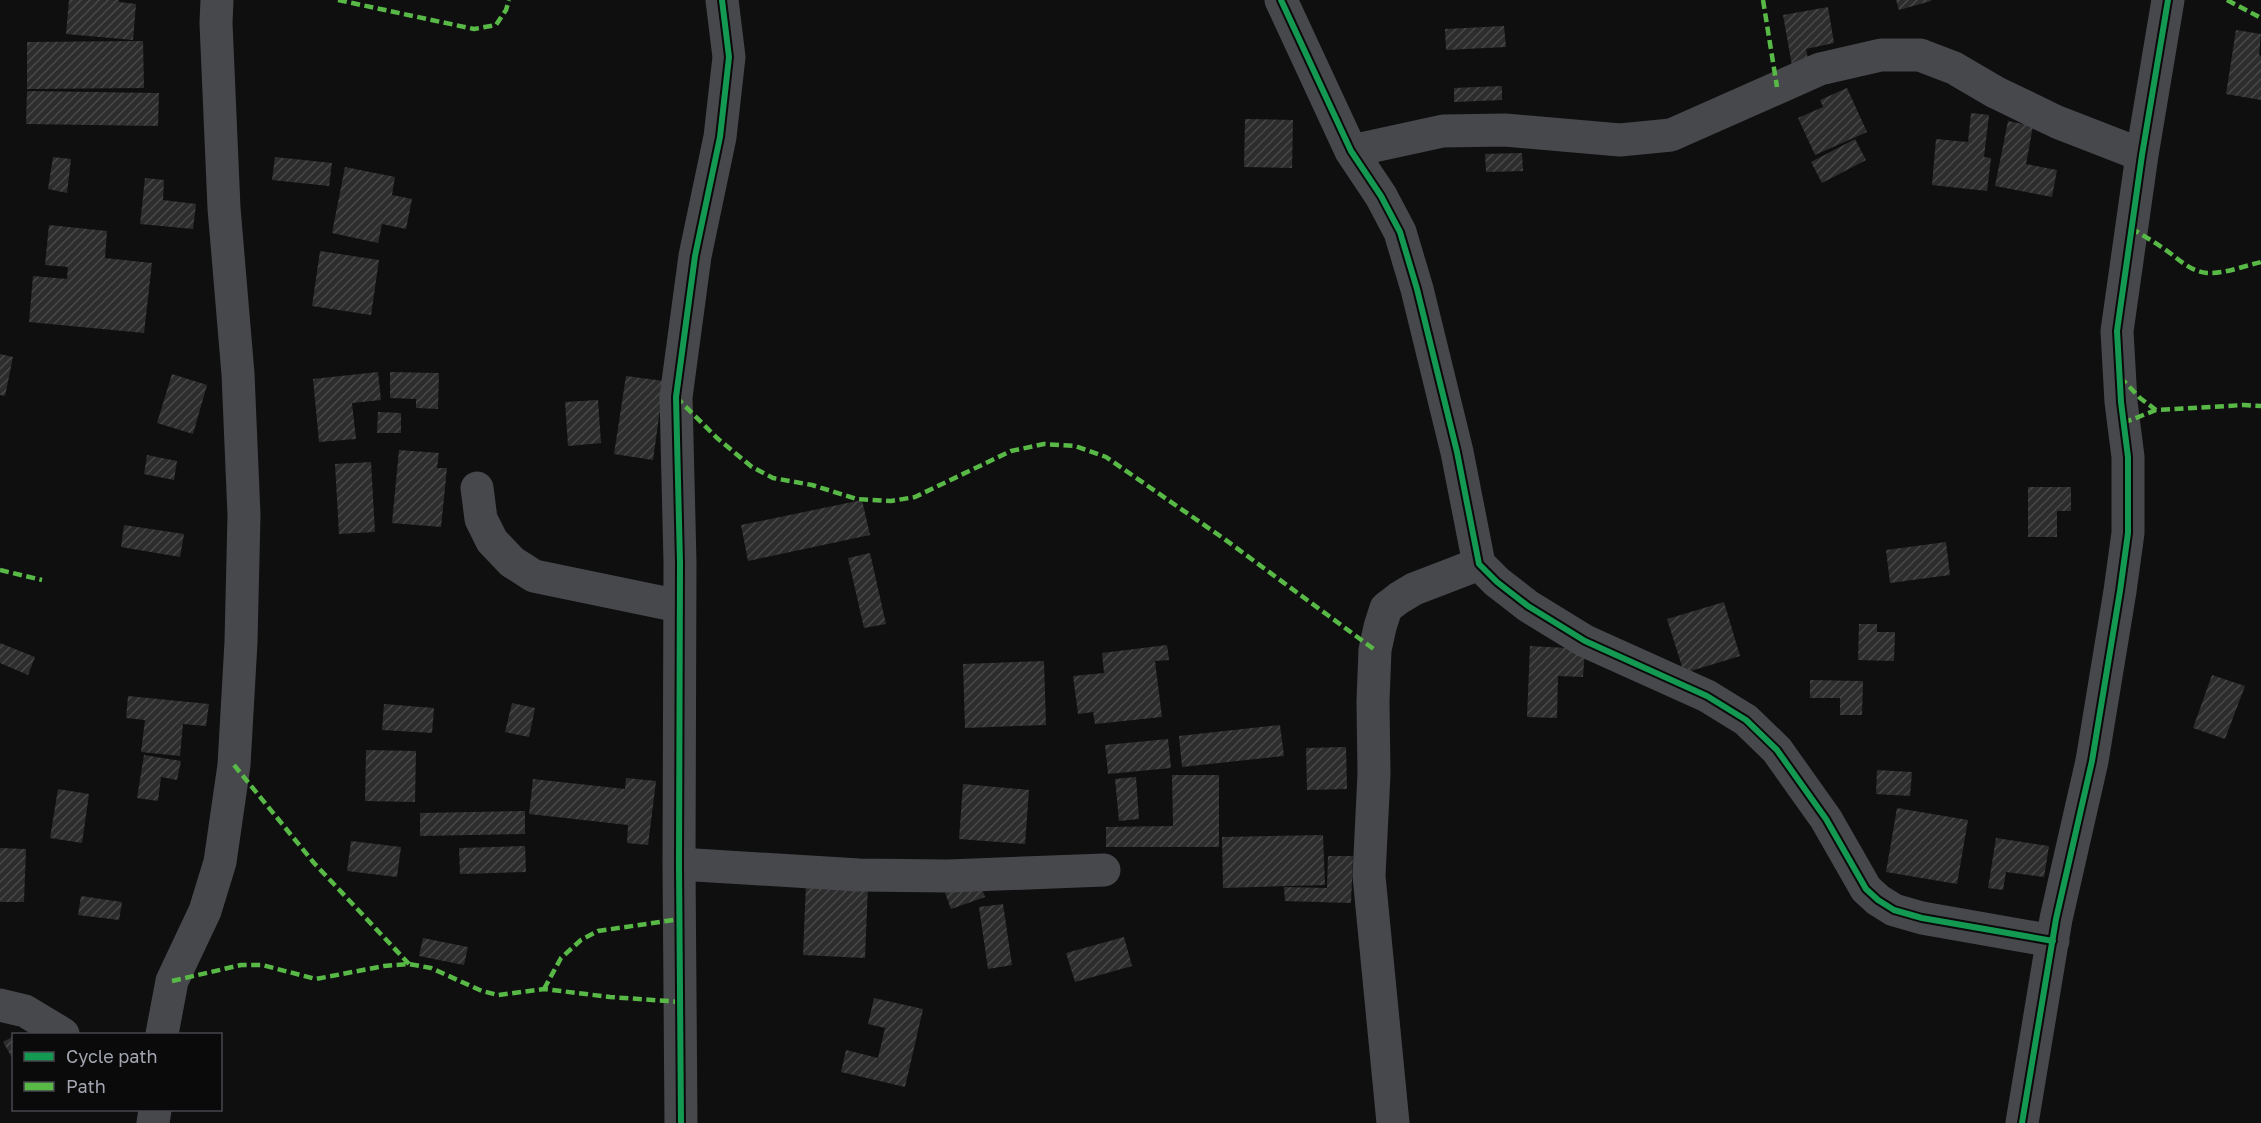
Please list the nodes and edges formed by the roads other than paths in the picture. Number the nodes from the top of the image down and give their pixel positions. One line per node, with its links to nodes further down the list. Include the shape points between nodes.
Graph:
1 (217, 0): 15 (street, via 224,208 238,374 244,515 241,642 234,765 219,862 205,911 172,981)
2 (722, 0): 9 (street, via 729,57 720,137 695,256 676,397)
3 (1281, 0): 5 (street)
4 (2168, 0): 6 (street)
5 (1351, 151): 6 (street, via 1443,131 1504,130 1620,140 1671,135 1820,69 1881,55 1920,55 1954,68 2057,122); 8 (street, via 1400,232 1457,452)
6 (2142, 155): 12 (street, via 2117,331 2128,457 2128,533 2092,761)
7 (477, 488): 9 (street, via 481,519 492,541 512,562 534,576)
8 (1479, 564): 12 (street, via 1528,606 1585,642 1707,696 1746,720 1777,750 1826,819 1866,889 1878,900 1894,910 1922,918); 17 (street, via 1414,589 1386,608 1376,650 1370,876)
9 (679, 606): 10 (street)
10 (679, 864): 11 (street, via 859,876); 16 (street)
11 (1104, 870)
12 (2053, 941): 18 (street)
13 (0, 1005): 14 (street, via 25,1011)
14 (60, 1033)
15 (162, 1033)
16 (681, 1123)
17 (1393, 1123)
18 (2022, 1123)

